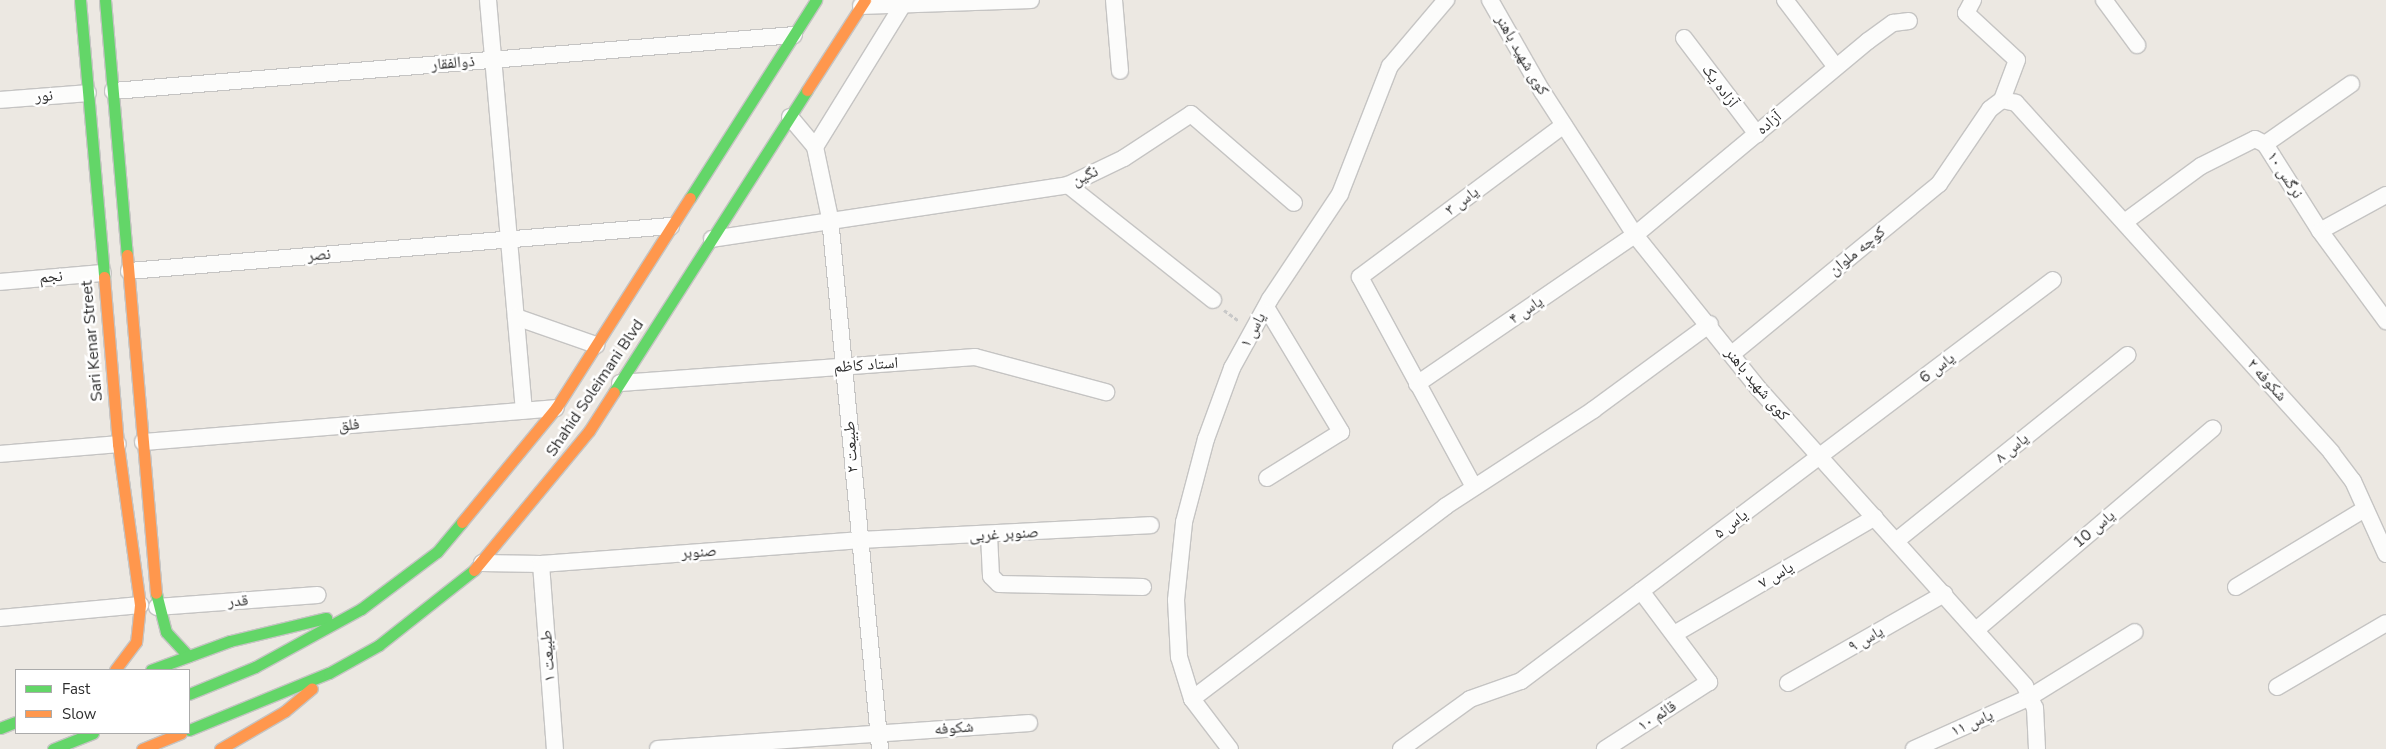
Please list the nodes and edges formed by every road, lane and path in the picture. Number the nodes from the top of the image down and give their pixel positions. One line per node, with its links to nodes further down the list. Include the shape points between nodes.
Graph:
1 (80, 0): 23 (main road, Sari Kenar Street)
2 (106, 0): 22 (main road)
3 (488, 0): 18 (street)
4 (1031, 0): 13 (street)
5 (1114, 0): 20 (street)
6 (1446, 0): 46 (street, یاس ۱, via 1390,66 1340,194)
7 (1490, 0): 27 (street, کوی شهید باهنر)
8 (1785, 0): 19 (street)
9 (1973, 0): 25 (street, via 1966,13 2017,60)
10 (2104, 0): 17 (street)
11 (814, 2): 15 (main road, Shahid Soleimani Blvd)
12 (863, 3): 13 (street); 26 (main road, Shahid Soleimani Blvd)
13 (902, 6): 30 (street)
14 (1909, 21): 19 (street, آزاده, via 1893,24)
15 (794, 35): 18 (street, ذوالفقار); 36 (main road, Shahid Soleimani Blvd)
16 (1684, 38): 28 (street, آزاده یک)
17 (2137, 45)
18 (493, 60): 22 (street, ذوالفقار); 40 (street)
19 (1836, 68): 28 (street, آزاده)
20 (1120, 71)
21 (2351, 84): 29 (street)
22 (113, 91): 23 (main road); 41 (main road)
23 (88, 93): 24 (street, نور); 42 (main road, Sari Kenar Street)
24 (0, 100)
25 (2002, 100): 35 (street, شکوفه ۲, via 2026,112); 52 (street, کوچه ملوان, via 1990,109 1939,184)
26 (790, 117): 30 (street); 39 (main road, Shahid Soleimani Blvd)
27 (1564, 125): 38 (street, کوی شهید باهنر); 56 (street, یاس ۳, via 1360,277)
28 (1757, 134): 38 (street, آزاده)
29 (2265, 144): 35 (street, نرگس ۱۰, via 2255,140 2201,166); 37 (street, نرگس ۱۰)
30 (815, 147): 34 (street, طبیعت ۲)
31 (1068, 185): 33 (street, نگین, via 1124,158 1191,114); 34 (street, نگین); 45 (street)
32 (2386, 195): 37 (street)
33 (1294, 203)
34 (830, 218): 39 (street, نگین); 54 (street, طبیعت ۲)
35 (2126, 221): 67 (street, شکوفه ۲, via 2331,452 2353,482)
36 (671, 226): 40 (street, نصر); 51 (main road, Shahid Soleimani Blvd)
37 (2320, 231): 48 (street, نرگس ۱۰)
38 (1635, 235): 49 (street, کوی شهید باهنر); 56 (street, یاس ۴)
39 (712, 239): 55 (main road, Shahid Soleimani Blvd)
40 (509, 240): 41 (street, نصر); 47 (street)
41 (129, 271): 42 (main road); 61 (main road)
42 (103, 273): 44 (street, نجم); 62 (main road, Sari Kenar Street)
43 (2053, 280): 64 (street, یاس 6)
44 (0, 282)
45 (1214, 300): 50 (path)
46 (1266, 306): 50 (street, یاس ۱); 65 (street, via 1341,432)
47 (516, 317): 51 (street); 59 (street)
48 (2386, 321)
49 (1710, 324): 52 (street, کوی شهید باهنر); 66 (street, via 1594,410)
50 (1253, 333): 97 (street, یاس ۱, via 1232,368 1206,439 1184,522 1176,600 1179,657)
51 (596, 344): 58 (main road, Shahid Soleimani Blvd)
52 (1732, 354): 64 (street, کوی شهید باهنر)
53 (2127, 355): 72 (street, یاس ۸)
54 (845, 367): 55 (street, استاد کاظم); 57 (street, استاد کاظم, via 975,357); 71 (street, طبیعت ۲)
55 (620, 383): 74 (main road, Shahid Soleimani Blvd, via 589,431)
56 (1417, 384): 66 (street)
57 (1106, 392)
58 (556, 408): 59 (street, فلق); 83 (main road, Shahid Soleimani Blvd, via 437,552)
59 (524, 410): 61 (street, فلق)
60 (2213, 428): 86 (street, یاس 10)
61 (143, 442): 62 (main road); 82 (main road)
62 (118, 444): 63 (street); 81 (main road, Sari Kenar Street)
63 (0, 454)
64 (1820, 457): 68 (street, کوی شهید باهنر); 78 (street, یاس ۵)
65 (1267, 478)
66 (1474, 487): 97 (street)
67 (2365, 509): 73 (street, شکوفه ۲); 77 (street)
68 (1875, 518): 72 (street, کوی شهید باهنر); 88 (street, یاس ۷)
69 (1151, 525): 70 (street, صنوبر غربی)
70 (989, 535): 71 (street, صنوبر غربی); 76 (street, via 991,576 999,584)
71 (858, 540): 75 (street, صنوبر); 104 (street, طبیعت ۲)
72 (1896, 541): 79 (street, کوی شهید باهنر)
73 (2386, 554)
74 (482, 563): 75 (street, صنوبر); 92 (main road, Shahid Soleimani Blvd, via 379,645)
75 (541, 564): 108 (street, طبیعت ۱)
76 (1142, 587)
77 (2236, 587)
78 (1641, 590): 88 (street); 111 (street, یاس ۵, via 1521,681 1470,699)
79 (1944, 594): 86 (street, کوی شهید باهنر); 93 (street, یاس ۹)
80 (318, 595): 82 (street, قدر)
81 (140, 605): 82 (main road); 84 (street); 90 (main road, Sari Kenar Street, via 136,642)
82 (157, 607): 89 (main road, via 166,632)
83 (361, 609): 89 (main road, via 230,641); 95 (main road, Shahid Soleimani Blvd, via 255,667)
84 (0, 618)
85 (2386, 623): 94 (street)
86 (1976, 630): 96 (street, کوی شهید باهنر)
87 (2135, 632): 96 (street, یاس ۱۱)
88 (1676, 634): 112 (street, قائم ۱۰, via 1709,682)
89 (188, 656): 91 (main road)
90 (116, 669)
91 (153, 669)
92 (329, 673): 101 (main road, Shahid Soleimani Blvd); 107 (main road, via 285,711)
93 (1788, 684)
94 (2278, 687)
95 (190, 694)
96 (2030, 697): 113 (street, یاس ۱۱); 114 (street)
97 (1192, 699): 110 (street)
98 (15, 722): 100 (main road)
99 (1029, 723): 104 (street, شکوفه)
100 (0, 728)
101 (190, 730)
102 (90, 734): 105 (main road)
103 (179, 734): 106 (main road)
104 (879, 741): 109 (street, شکوفه)
105 (53, 749)
106 (142, 749)
107 (220, 749)
108 (555, 749)
109 (658, 749)
110 (1230, 749)
111 (1401, 749)
112 (1606, 749)
113 (1914, 749)
114 (2037, 749)

